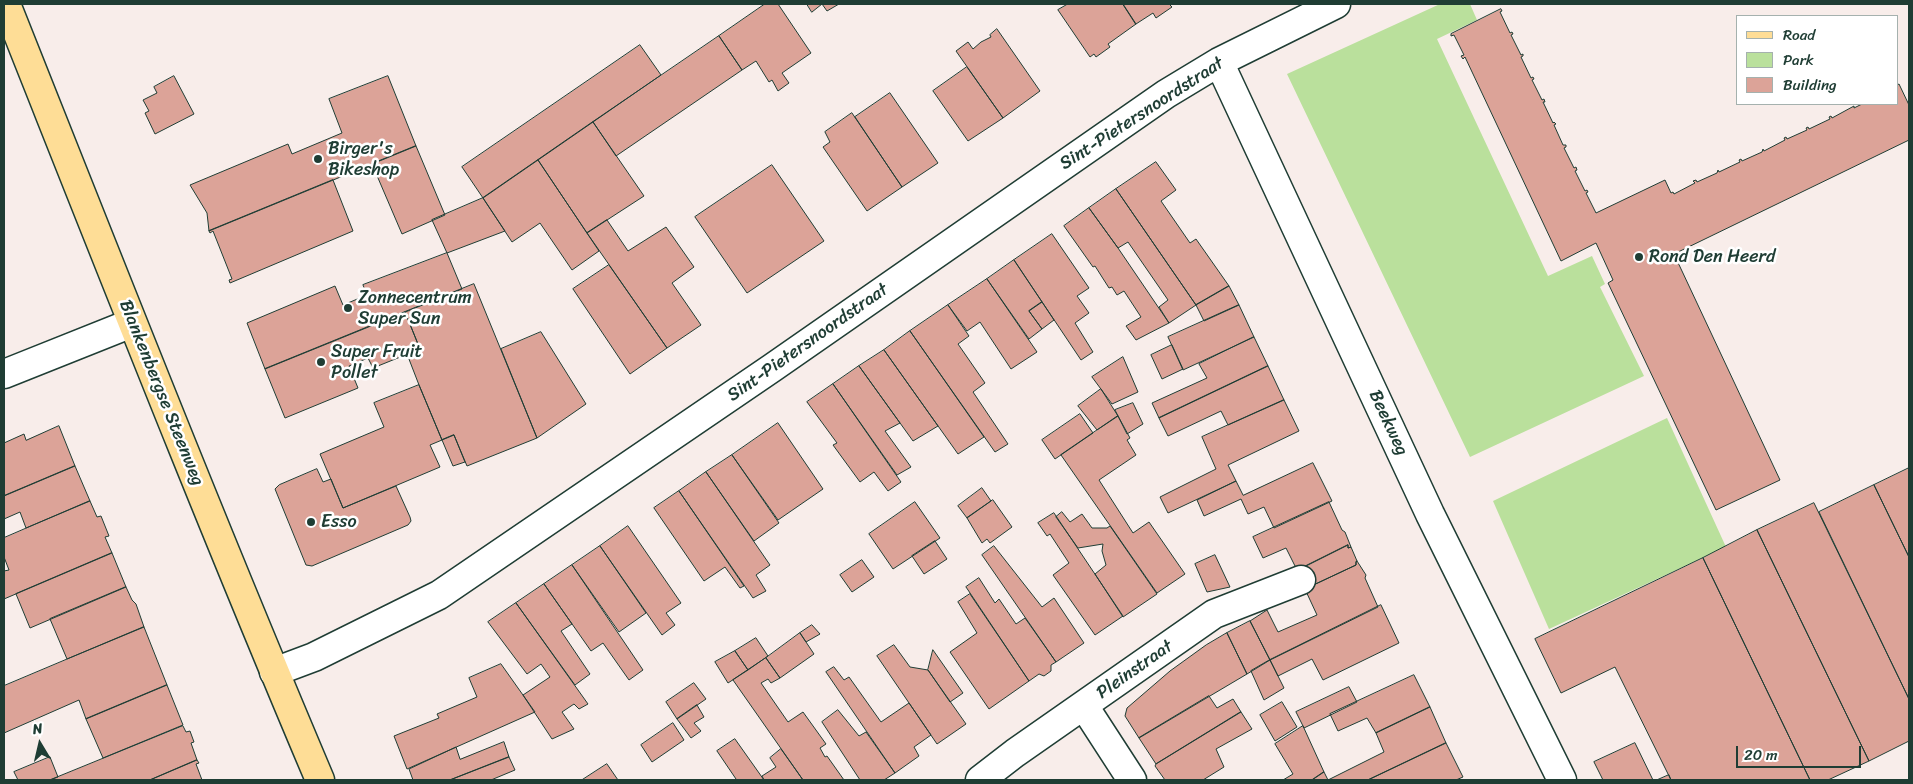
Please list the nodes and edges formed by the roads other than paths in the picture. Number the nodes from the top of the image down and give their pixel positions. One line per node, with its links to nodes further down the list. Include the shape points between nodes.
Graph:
1 (6, 4): 4 (main road, Blankenbergse Steenweg)
2 (1336, 4): 3 (street, Sint-Pietersnoordstraat)
3 (1219, 62): 7 (street, Sint-Pietersnoordstraat, via 1166,94 439,595 314,657); 12 (street, Beekweg, via 1430,514)
4 (132, 323): 5 (street); 7 (main road, Blankenbergse Steenweg)
5 (4, 374)
6 (1301, 580): 8 (street, Pleinstraat, via 1214,614)
7 (274, 672): 9 (main road, Blankenbergse Steenweg)
8 (1084, 706): 10 (street, Pleinstraat); 11 (street)
9 (320, 780)
10 (980, 780)
11 (1132, 780)
12 (1562, 780)

